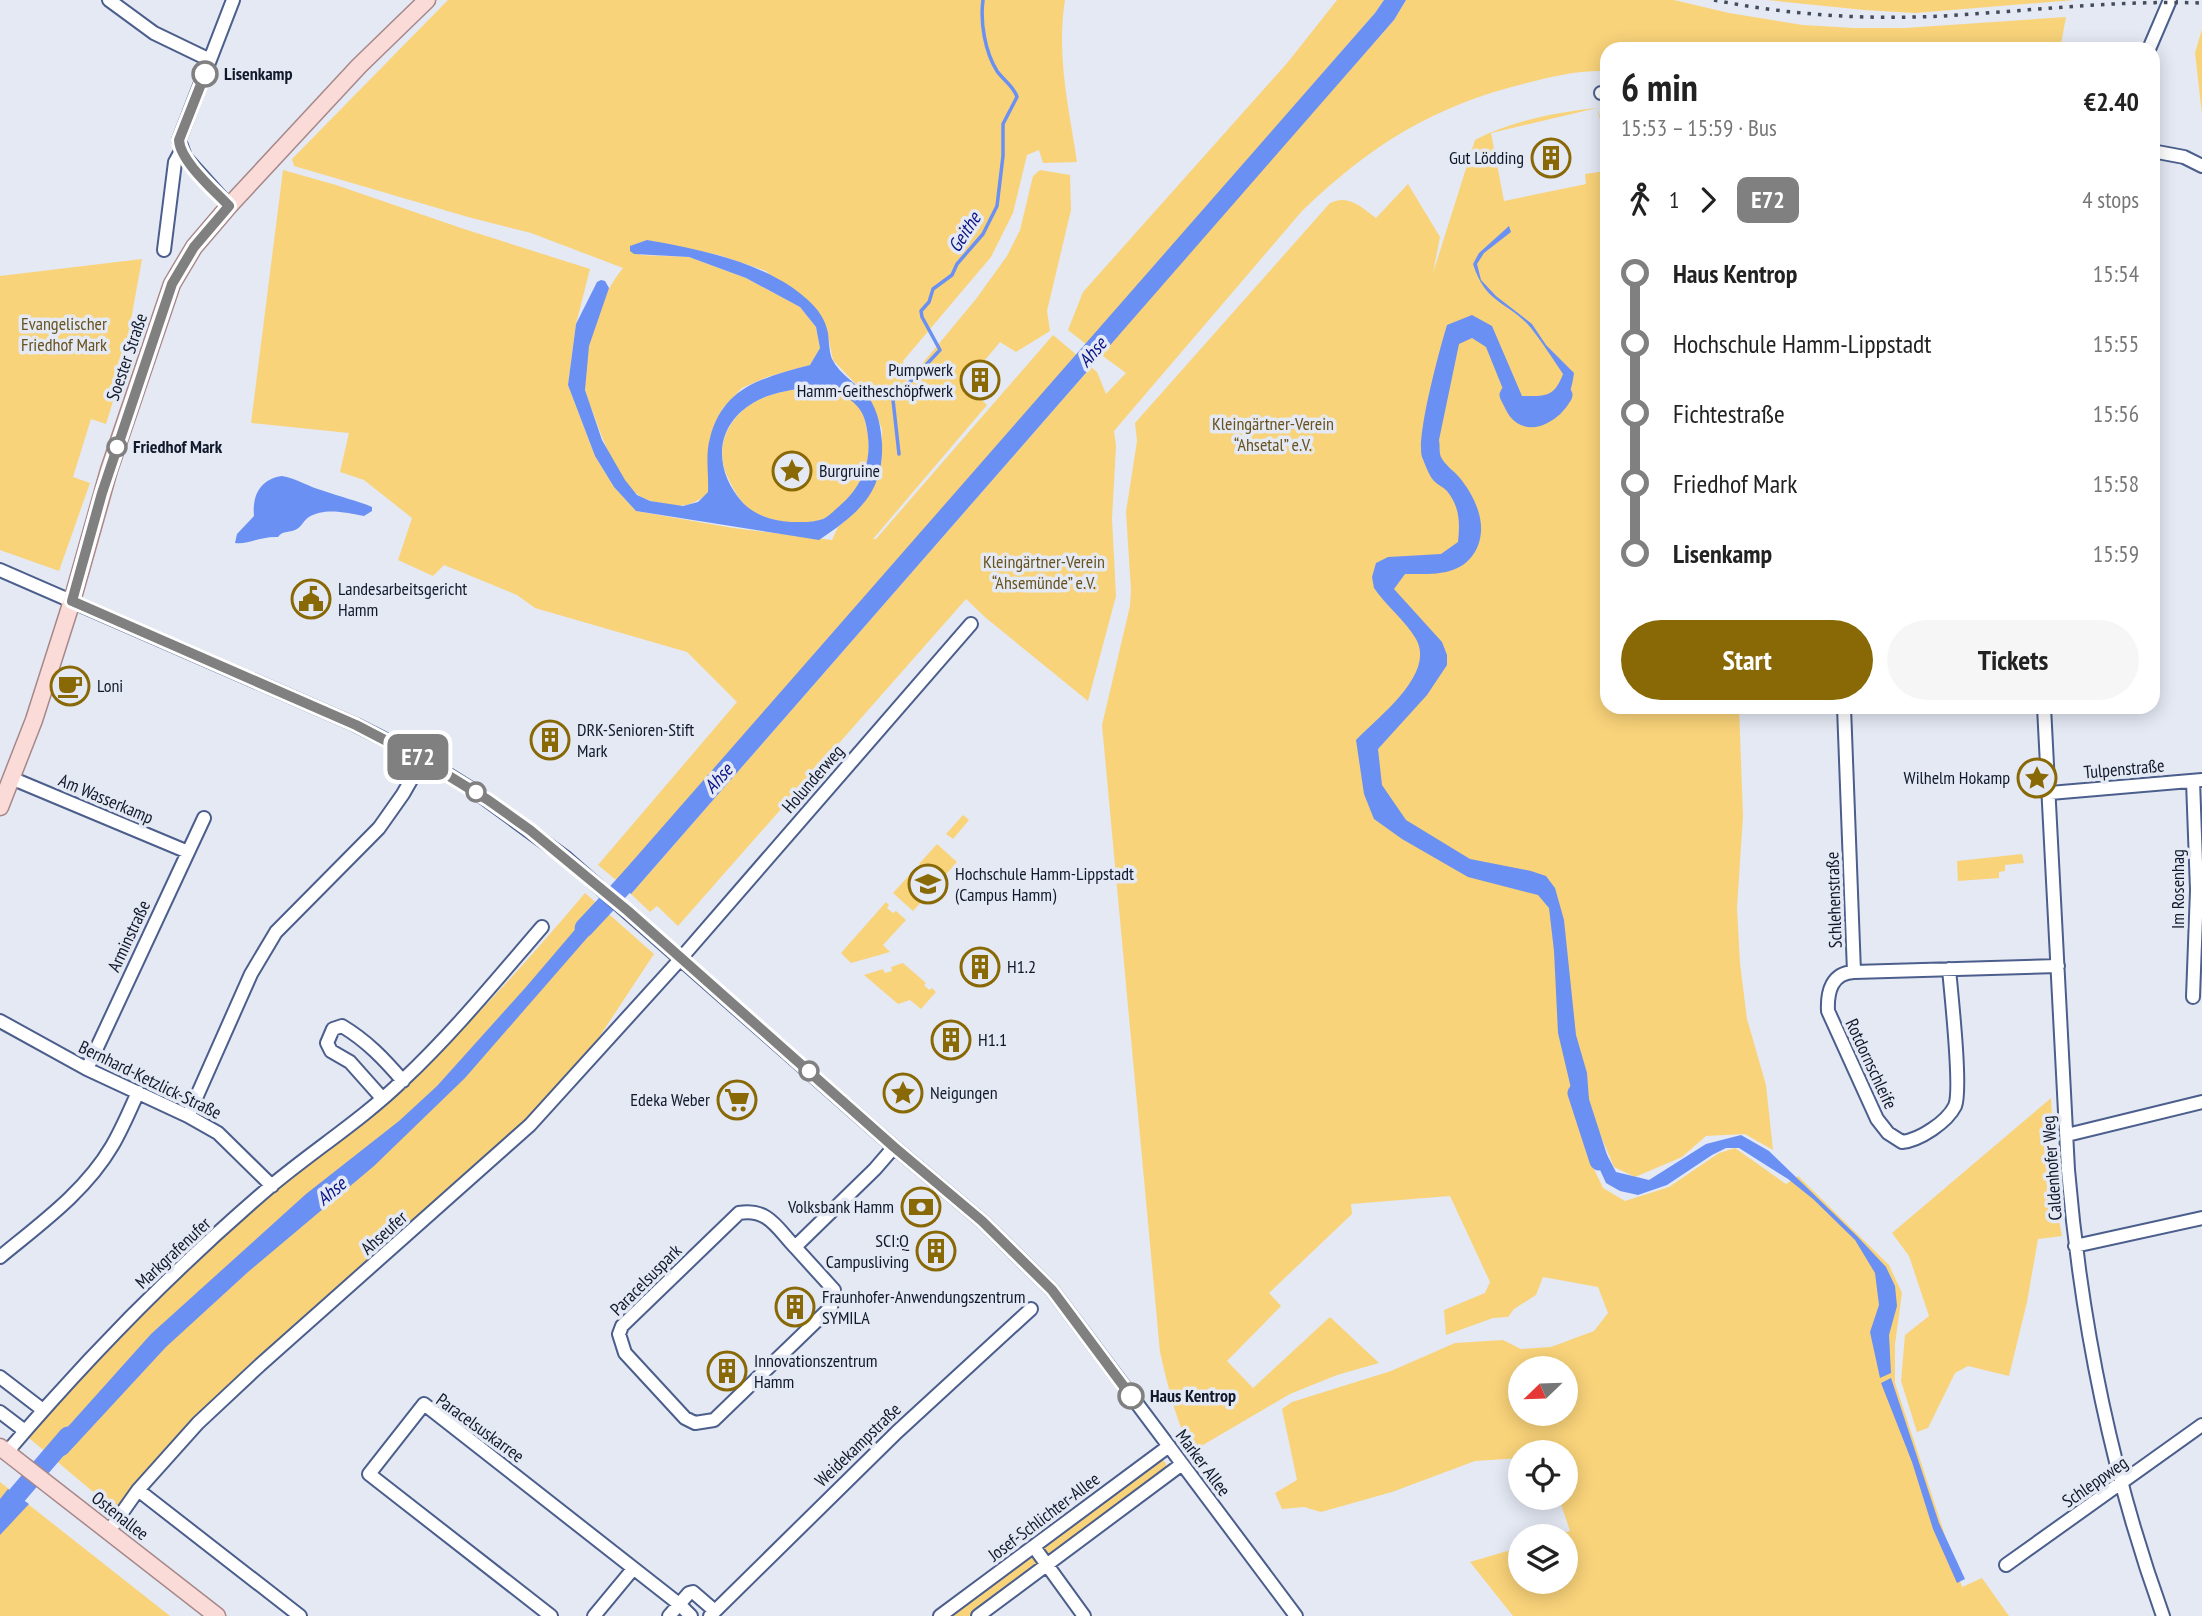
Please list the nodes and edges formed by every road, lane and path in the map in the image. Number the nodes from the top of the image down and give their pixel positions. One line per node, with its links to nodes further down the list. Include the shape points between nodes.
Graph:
1 (110, 0): 6 (street, via 154,33)
2 (233, 0): 6 (street)
3 (427, 0): 10 (main road, Soester Straße)
4 (2170, 0): 5 (street)
5 (2152, 42)
6 (210, 60): 7 (street, via 179,140)
7 (181, 151): 10 (street); 11 (street, via 175,162)
8 (2160, 152): 9 (street)
9 (2202, 166)
10 (229, 206): 13 (main road, Soester Straße, via 194,247 172,284 102,493)
11 (164, 250)
12 (0, 570): 13 (street, Marker Allee)
13 (72, 601): 17 (street, Marker Allee, via 356,725); 18 (main road, Soester Straße)
14 (971, 624): 25 (street, Holunderweg)
15 (1844, 714): 28 (street, Schlehenstraße)
16 (2045, 714): 20 (street, Caldenhofer Weg)
17 (423, 760): 25 (street, Marker Allee, via 513,817); 36 (street, via 379,828 276,932 251,974)
18 (10, 778): 21 (main road, Soester Straße); 23 (street, Am Wasserkamp)
19 (2198, 780): 20 (street, Tulpenstraße); 29 (street, Im Rosenhag)
20 (2050, 793): 26 (street, Caldenhofer Weg)
21 (0, 807)
22 (204, 818): 23 (street, Arminstraße)
23 (188, 852): 31 (street, Arminstraße)
24 (541, 927): 32 (street, Markgrafenufer)
25 (681, 958): 38 (street, Marker Allee); 54 (street, Ahseufer, via 530,1125 198,1423)
26 (2058, 965): 27 (street, Schlehenstraße); 37 (street, Caldenhofer Weg)
27 (1949, 969): 28 (street, Schlehenstraße); 28 (street, Rotdornschleife, via 1955,1105 1921,1136 1902,1142 1877,1119 1828,1011 1835,977)
28 (1854, 972)
29 (2193, 997)
30 (0, 1021): 31 (street, Bernhard-Ketzlick-Straße)
31 (87, 1069): 33 (street, Bernhard-Ketzlick-Straße)
32 (403, 1081): 34 (street, Markgrafenufer); 34 (street, via 362,1038 342,1026 333,1029 327,1043 331,1051 350,1062)
33 (138, 1092): 36 (street, Bernhard-Ketzlick-Straße); 43 (street, via 112,1146 77,1192)
34 (382, 1098): 39 (street, Markgrafenufer)
35 (2202, 1102): 37 (street)
36 (188, 1116): 39 (street, Bernhard-Ketzlick-Straße, via 218,1133)
37 (2067, 1135): 41 (street, Caldenhofer Weg)
38 (894, 1147): 42 (street); 50 (street, Marker Allee, via 982,1221 1052,1290)
39 (272, 1186): 46 (street, Markgrafenufer, via 162,1286)
40 (2202, 1218): 41 (street)
41 (2076, 1246): 53 (street, Caldenhofer Weg, via 2094,1360)
42 (795, 1247): 42 (street, Paracelsuspark, via 834,1290 831,1307 714,1420 695,1423 685,1418 625,1353 619,1334 622,1326 739,1213 762,1213)
43 (0, 1257)
44 (1031, 1309): 61 (street, Weidekampstraße, via 897,1432)
45 (0, 1377): 46 (street)
46 (43, 1410): 49 (street, Markgrafenufer)
47 (0, 1412): 49 (street)
48 (2202, 1425): 53 (street, Schleppweg)
49 (25, 1431): 51 (street, Markgrafenufer)
50 (1169, 1446): 52 (street, Marker Allee); 56 (street, Josef-Schlichter-Allee)
51 (4, 1450): 55 (main road, Ostenallee)
52 (1181, 1458): 57 (street); 71 (street, Marker Allee)
53 (2122, 1484): 58 (street, Schleppweg); 72 (street, Caldenhofer Weg)
54 (138, 1490): 55 (street, Ahseufer); 63 (street, Ostenallee)
55 (108, 1531): 62 (main road, Ostenallee)
56 (1034, 1548): 57 (street); 68 (street, Josef-Schlichter-Allee)
57 (1047, 1565): 69 (street); 70 (street)
58 (2006, 1565)
59 (633, 1569): 60 (street, Paracelsuskarree); 64 (street, Paracelsuskarree, via 424,1404 369,1474); 65 (street)
60 (676, 1601): 61 (street, via 693,1592); 66 (street); 67 (street, Paracelsuskarree)
61 (713, 1614)
62 (217, 1616)
63 (300, 1616)
64 (551, 1616)
65 (594, 1616)
66 (669, 1616)
67 (691, 1616)
68 (940, 1616)
69 (978, 1616)
70 (1084, 1616)
71 (1296, 1616)
72 (2163, 1616)

